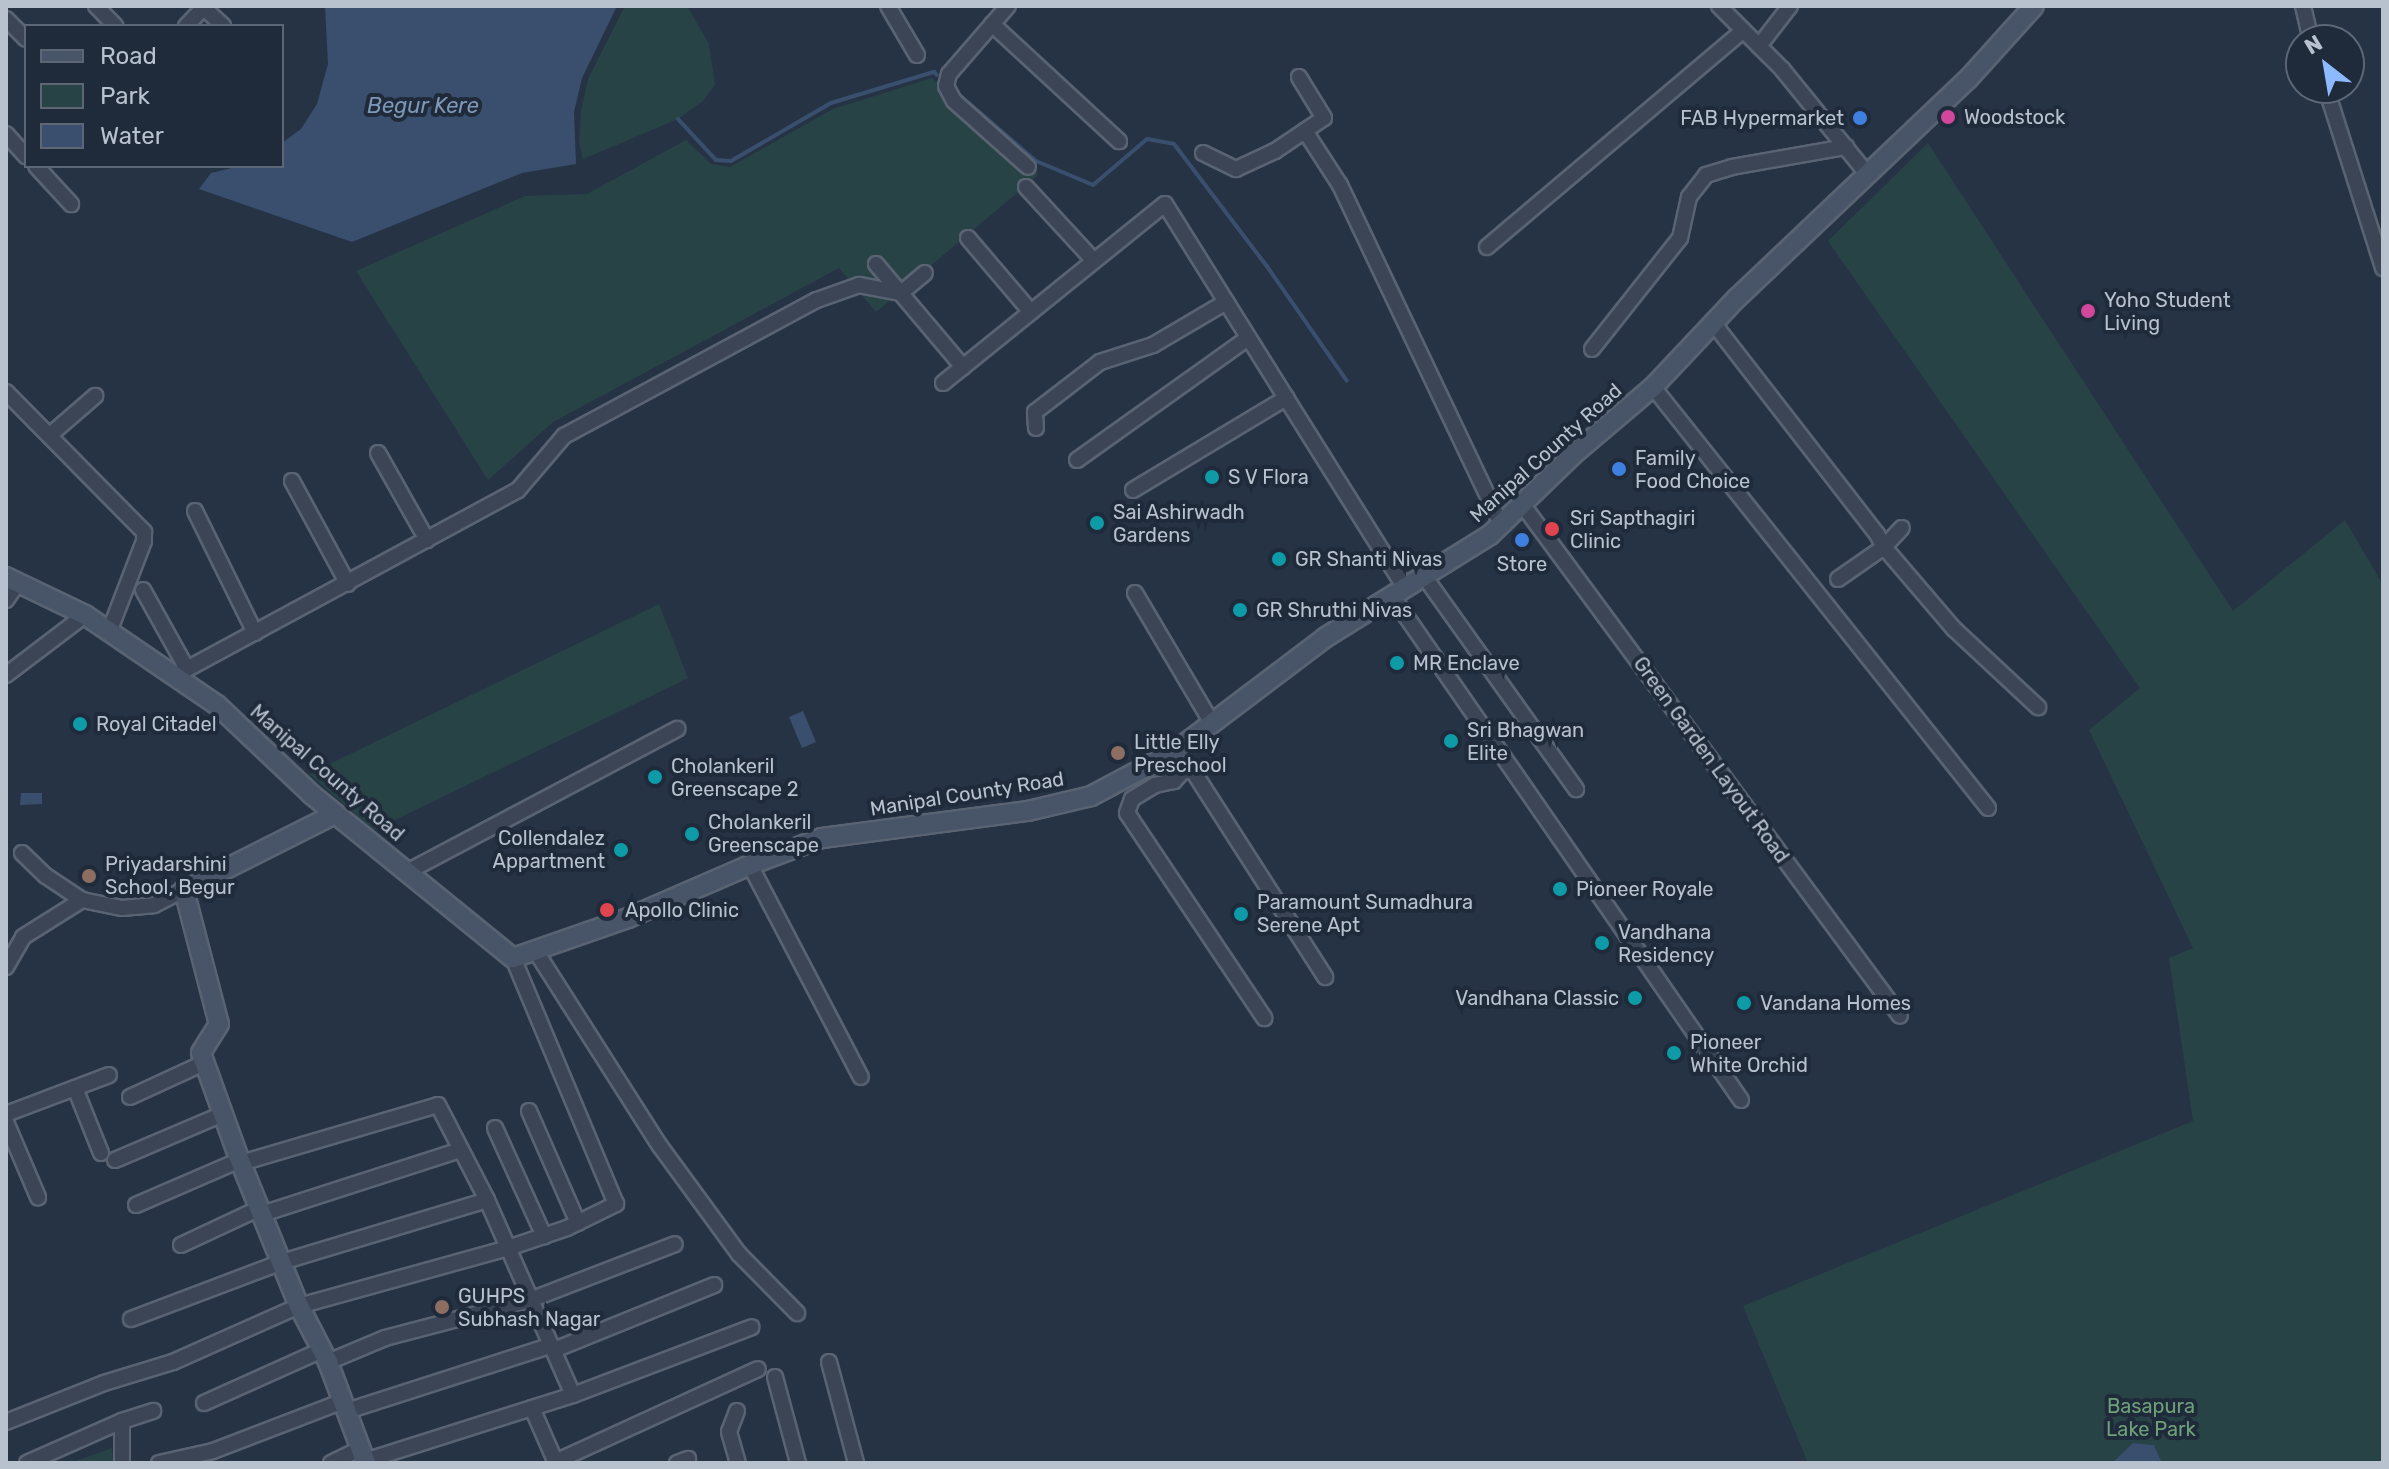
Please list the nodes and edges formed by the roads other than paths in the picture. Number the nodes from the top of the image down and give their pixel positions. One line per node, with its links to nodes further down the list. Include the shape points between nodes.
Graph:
1 (96, 6): 9 (street)
2 (888, 6): 16 (street)
3 (1008, 6): 12 (street)
4 (1719, 6): 13 (street)
5 (1790, 6): 15 (street)
6 (2034, 6): 27 (main road, Manipal County Road, via 1968,79)
7 (205, 7): 10 (street); 11 (street)
8 (6, 19): 14 (street)
9 (113, 24)
10 (188, 24)
11 (221, 24)
12 (992, 24): 21 (street); 25 (street, via 949,74 946,86 954,101)
13 (1743, 31): 15 (street); 31 (street)
14 (24, 37)
15 (1759, 46): 22 (street)
16 (917, 55)
17 (1299, 77): 19 (street, via 1324,118)
18 (2331, 104): 34 (street)
19 (1305, 131): 23 (street, via 1236,169); 56 (street, via 1340,185)
20 (6, 134): 24 (street)
21 (1119, 141)
22 (1846, 147): 27 (street); 41 (street, via 1706,175 1689,197 1680,238)
23 (1203, 153)
24 (24, 154)
25 (1028, 167)
26 (38, 168): 29 (street)
27 (1868, 175): 39 (main road, Manipal County Road)
28 (1026, 187): 32 (street)
29 (71, 204)
30 (968, 238): 38 (street)
31 (1487, 247)
32 (1094, 261): 37 (street, via 1165,204); 38 (street)
33 (876, 264): 36 (street)
34 (2383, 268)
35 (925, 273): 36 (street)
36 (901, 293): 42 (street); 58 (street, via 859,285 817,300 564,436 518,490)
37 (1226, 302): 40 (street); 48 (street, via 1153,345 1100,362 1035,412)
38 (1031, 312): 42 (street)
39 (1714, 324): 44 (main road, Manipal County Road); 59 (street)
40 (1248, 338): 47 (street); 51 (street)
41 (1592, 349)
42 (963, 367): 43 (street)
43 (943, 383)
44 (1653, 387): 54 (main road, Manipal County Road); 79 (street)
45 (6, 392): 49 (street)
46 (95, 396): 49 (street)
47 (1286, 398): 53 (street); 65 (street)
48 (1036, 428)
49 (50, 435): 69 (street, via 144,532)
50 (378, 453): 58 (street)
51 (1077, 460)
52 (292, 481): 63 (street)
53 (1133, 490)
54 (1522, 504): 56 (main road, Manipal County Road); 90 (street, Green Garden Layout Road)
55 (195, 511): 70 (street)
56 (1501, 524): 60 (main road, Manipal County Road)
57 (1902, 528): 59 (street)
58 (427, 540): 63 (street)
59 (1884, 547): 61 (street); 73 (street, via 1954,629)
60 (1424, 576): 65 (main road, Manipal County Road); 78 (street)
61 (1838, 579)
62 (12, 580): 67 (street); 68 (main road, Manipal County Road)
63 (348, 584): 70 (street)
64 (143, 590): 71 (street)
65 (1398, 592): 74 (main road, Manipal County Road, via 1326,637); 97 (street)
66 (1135, 593): 74 (street)
67 (6, 600)
68 (85, 615): 69 (main road, Manipal County Road); 72 (street)
69 (109, 632): 71 (main road, Manipal County Road)
70 (255, 633): 71 (street)
71 (180, 673): 80 (main road, Manipal County Road)
72 (6, 675)
73 (2038, 707)
74 (1212, 723): 76 (main road, Manipal County Road)
75 (677, 729): 83 (street)
76 (1161, 761): 77 (street); 82 (main road, Manipal County Road, via 1091,796 1028,811 822,838)
77 (1174, 781): 89 (street, via 1183,771 1193,771); 91 (street, via 1132,799 1127,813)
78 (1576, 789)
79 (1988, 808)
80 (335, 814): 83 (main road, Manipal County Road); 84 (main road)
81 (22, 853): 85 (street)
82 (750, 865): 86 (main road, Manipal County Road, via 628,918); 94 (street)
83 (407, 872): 87 (main road, Manipal County Road)
84 (184, 890): 85 (street, via 154,905 122,908); 92 (main road, via 219,1024 201,1053)
85 (82, 900): 88 (street, via 23,937)
86 (535, 950): 87 (main road, Manipal County Road); 120 (street, via 660,1146 739,1254)
87 (513, 958): 111 (street, via 616,1204)
88 (6, 967)
89 (1325, 977)
90 (1900, 1016)
91 (1264, 1018)
92 (204, 1063): 96 (street); 100 (main road)
93 (109, 1075): 95 (street)
94 (861, 1077)
95 (75, 1088): 99 (street); 104 (street)
96 (130, 1097)
97 (1741, 1100)
98 (529, 1111): 111 (street)
99 (6, 1114)
100 (223, 1114): 105 (street); 106 (main road)
101 (6, 1122): 107 (street)
102 (495, 1128): 112 (street)
103 (460, 1150): 106 (street, via 438,1105); 108 (street); 110 (street)
104 (101, 1153)
105 (115, 1160)
106 (240, 1162): 109 (street); 110 (main road)
107 (38, 1197)
108 (487, 1200): 115 (street); 116 (street)
109 (136, 1205)
110 (261, 1211): 114 (street); 116 (main road)
111 (578, 1223): 112 (street)
112 (544, 1236): 115 (street)
113 (675, 1244): 118 (street)
114 (181, 1245)
115 (508, 1248): 118 (street); 119 (street)
116 (282, 1262): 119 (main road); 121 (street)
117 (714, 1285): 123 (street)
118 (530, 1300): 123 (street); 124 (street)
119 (299, 1306): 124 (main road); 135 (street, via 173,1362)
120 (797, 1313)
121 (131, 1319)
122 (752, 1327): 128 (street)
123 (553, 1347): 128 (street); 130 (street)
124 (325, 1356): 129 (street); 130 (main road)
125 (829, 1362): 144 (street)
126 (758, 1369): 137 (street)
127 (775, 1377): 143 (street)
128 (573, 1395): 131 (street)
129 (204, 1403)
130 (345, 1406): 136 (main road); 140 (street, via 213,1451)
131 (532, 1408): 136 (street); 137 (street)
132 (153, 1411): 134 (street)
133 (737, 1411): 142 (street, via 729,1432)
134 (122, 1421): 138 (street); 139 (street)
135 (6, 1422)
136 (364, 1458): 141 (street)
137 (552, 1461)
138 (27, 1463)
139 (122, 1463)
140 (159, 1463)
141 (331, 1463)
142 (738, 1463)
143 (798, 1463)
144 (856, 1463)

